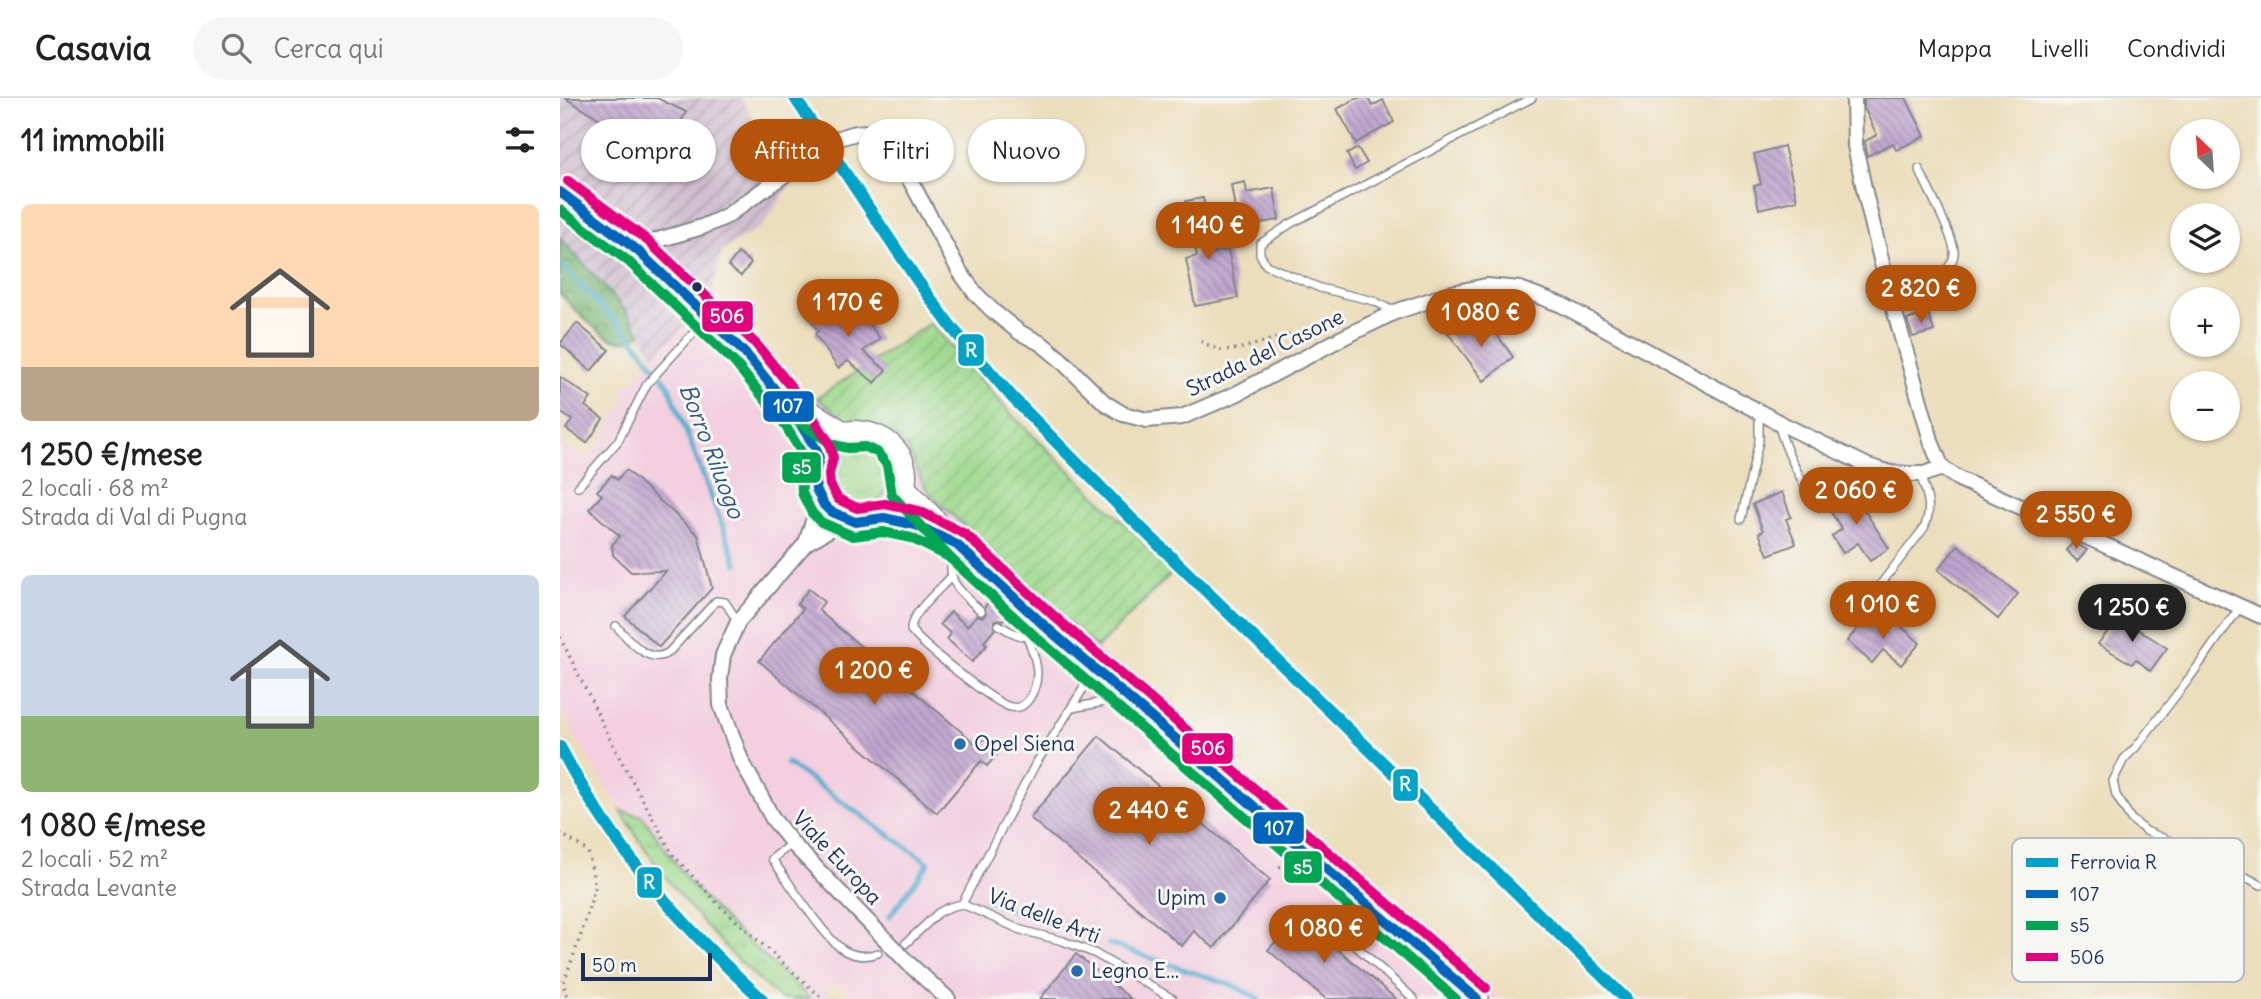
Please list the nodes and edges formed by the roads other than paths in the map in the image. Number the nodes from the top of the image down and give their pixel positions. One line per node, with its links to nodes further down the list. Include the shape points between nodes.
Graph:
1 (1532, 98): 7 (lane, via 1260,244 1266,265)
2 (1854, 98): 6 (street, via 1855,146)
3 (1919, 169): 6 (lane, via 1952,243 1952,261 1935,275)
4 (560, 192): 5 (main road)
5 (637, 250): 7 (street, Strada del Casone, via 715,222 832,141 868,132 891,148 975,293 1123,414 1147,420 1182,417); 8 (main road)
6 (1888, 288): 14 (street)
7 (1395, 312): 10 (street, Strada del Casone, via 1475,288 1520,289 1562,305)
8 (708, 317): 9 (main road); 16 (lane, via 647,384 618,441)
9 (777, 393): 12 (main road); 13 (main road)
10 (1759, 411): 11 (street, Strada del Casone); 21 (lane, via 1759,441)
11 (1778, 422): 15 (street, Strada del Casone, via 1868,466); 19 (lane, via 1800,479)
12 (845, 434): 13 (main road, via 832,441); 17 (main road, via 865,432 892,446 903,465)
13 (819, 458): 18 (main road)
14 (1942, 468): 15 (street, Strada del Casone); 26 (street, via 1992,495)
15 (1919, 474): 29 (lane, via 1930,502 1924,528)
16 (578, 487)
17 (903, 487): 20 (main road); 24 (main road)
18 (816, 489): 22 (main road, via 824,505); 23 (street, Viale Europa, via 818,506)
19 (1818, 507)
20 (884, 518): 22 (main road); 24 (main road, via 926,528)
21 (1741, 519)
22 (846, 520): 23 (street, Viale Europa)
23 (806, 543): 30 (street, Viale Europa)
24 (957, 545): 25 (lane); 33 (main road)
25 (951, 577): 27 (lane); 33 (lane, via 918,612 911,631 1010,707 1026,704 1036,684)
26 (2241, 606): 28 (street); 37 (lane, via 2124,759 2113,780 2116,795 2131,819)
27 (981, 611)
28 (2261, 616)
29 (1853, 620)
30 (738, 622): 32 (lane, via 725,602 716,601 660,657 640,649); 38 (street, Viale Europa, via 721,667 723,712 758,794)
31 (999, 625): 33 (lane, via 1017,636)
32 (616, 626)
33 (1037, 632): 34 (main road)
34 (1089, 663): 35 (main road); 36 (lane, via 1086,682)
35 (1129, 698): 36 (lane); 48 (main road)
36 (1072, 708): 41 (lane, via 1030,774)
37 (2163, 838)
38 (792, 843): 44 (lane, via 772,859 830,938 851,953); 45 (street, Viale Europa, bridge)
39 (2244, 876): 40 (lane)
40 (2261, 885)
41 (962, 904): 43 (lane, Via delle Arti, via 938,914); 46 (lane, Via delle Arti, via 1021,930 1094,953)
42 (1336, 928): 47 (lane)
43 (905, 944)
44 (878, 953)
45 (948, 999)
46 (1174, 999)
47 (1414, 999)
48 (1477, 999)

